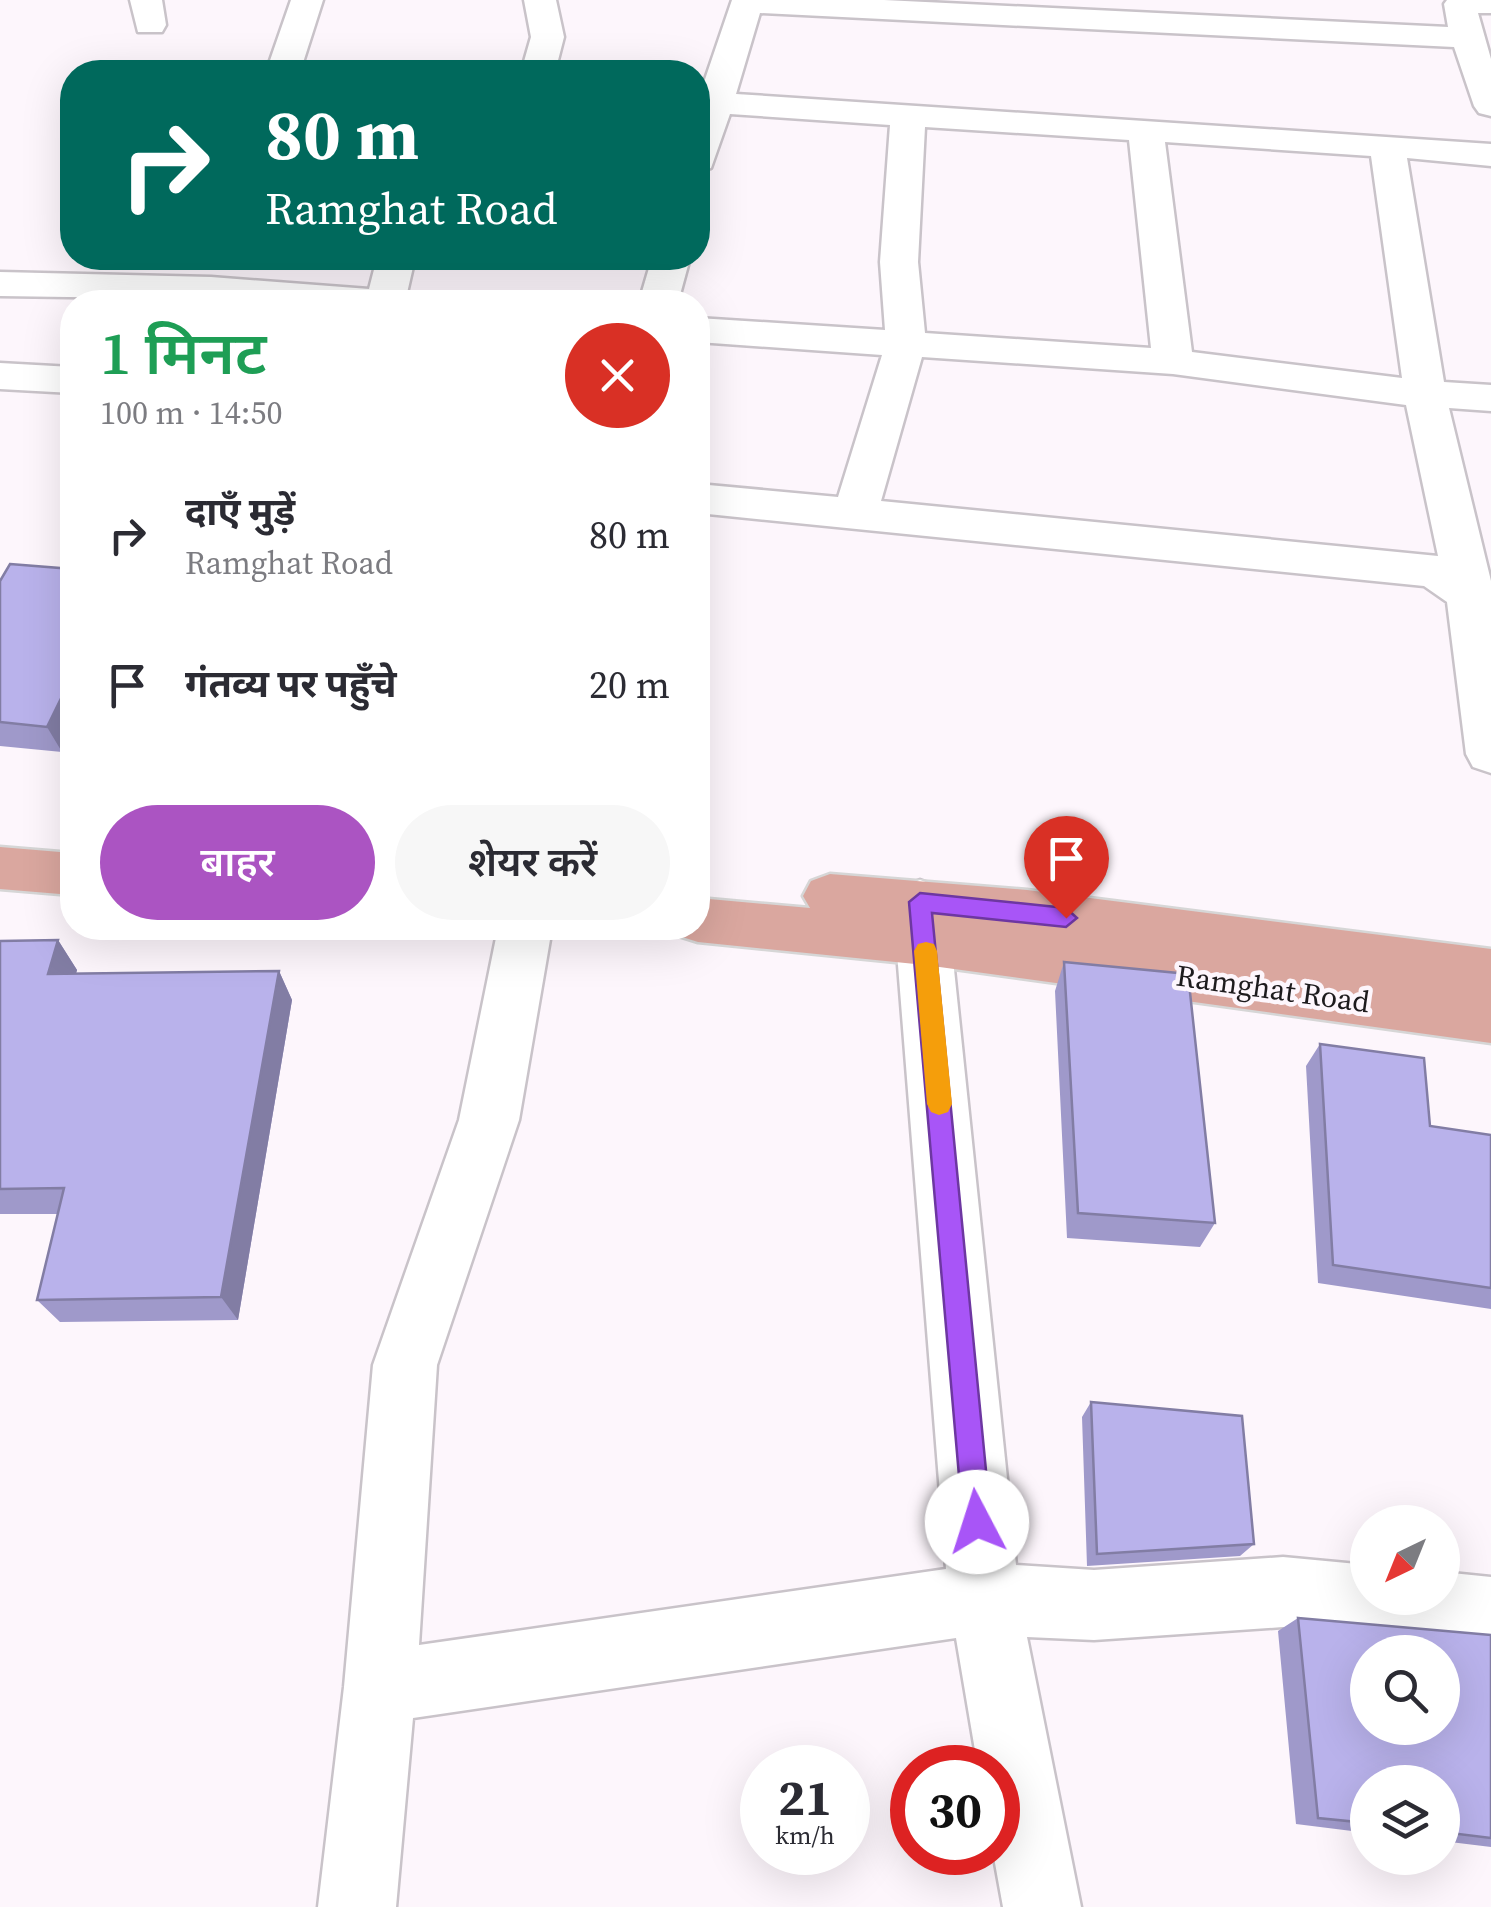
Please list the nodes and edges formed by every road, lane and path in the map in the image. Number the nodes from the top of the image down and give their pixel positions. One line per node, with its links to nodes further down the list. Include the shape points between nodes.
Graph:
1 (307, 0): 6 (street)
2 (540, 0): 7 (street, via 549,27)
3 (747, 2): 5 (street); 8 (street)
4 (1491, 3): 5 (street, via 1460,4)
5 (1467, 38): 9 (street)
6 (287, 60)
7 (544, 60)
8 (713, 102): 10 (street); 11 (street)
9 (1491, 106)
10 (710, 114)
11 (908, 114): 12 (street); 19 (street, via 899,262)
12 (1146, 130): 13 (street); 20 (street)
13 (1387, 146): 14 (street); 23 (street)
14 (1491, 155)
15 (216, 273): 16 (street); 17 (street)
16 (0, 284)
17 (316, 290)
18 (710, 331): 19 (street)
19 (906, 343): 20 (street); 26 (street)
20 (1173, 362): 23 (street)
21 (0, 376): 22 (street)
22 (60, 379)
23 (1425, 394): 24 (street); 27 (street)
24 (1491, 398)
25 (710, 500): 26 (street)
26 (855, 513): 27 (street, via 1436,571)
27 (1480, 596): 28 (street)
28 (1491, 754)
29 (0, 836): 30 (main road)
30 (60, 840)
31 (0, 868): 32 (main road)
32 (60, 873)
33 (710, 888): 35 (main road, Ramghat Road)
34 (710, 920): 35 (main road, Ramghat Road)
35 (922, 922): 37 (main road, Ramghat Road); 38 (main road, Ramghat Road); 39 (street)
36 (523, 940): 41 (street, via 489,1120 405,1365)
37 (1491, 972)
38 (1491, 1019)
39 (984, 1599): 40 (street, via 1094,1606 1283,1592); 41 (street); 43 (street)
40 (1491, 1612)
41 (380, 1686): 42 (street)
42 (356, 1907)
43 (1042, 1907)

